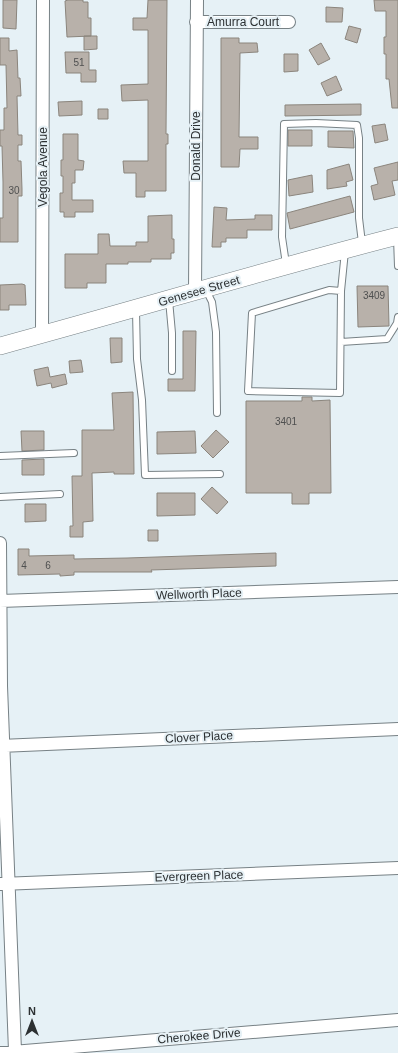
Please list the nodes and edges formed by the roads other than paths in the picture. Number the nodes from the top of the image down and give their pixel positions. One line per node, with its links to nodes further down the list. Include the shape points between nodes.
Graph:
1 (43, 0): 15 (street, Vegola Avenue)
2 (196, 0): 3 (street, Donald Drive)
3 (196, 22): 4 (street, Amurra Court); 10 (street, Donald Drive)
4 (289, 22)
5 (397, 236): 6 (main road, Genesee Street); 9 (lane)
6 (363, 245): 7 (main road, Genesee Street); 8 (lane, via 359,218 357,125 284,124 282,237)
7 (345, 249): 8 (main road, Genesee Street); 11 (lane)
8 (287, 266): 10 (main road, Genesee Street)
9 (398, 266)
10 (200, 290): 12 (main road, Genesee Street); 19 (lane, via 212,302 216,332)
11 (341, 290): 16 (lane); 16 (lane, via 329,290 252,313 248,391 340,393)
12 (169, 300): 13 (main road, Genesee Street); 18 (lane)
13 (136, 309): 15 (main road, Genesee Street); 22 (lane, via 145,475)
14 (398, 317): 16 (lane, via 387,339)
15 (42, 335): 17 (main road, Genesee Street)
16 (341, 342)
17 (0, 346)
18 (172, 371)
19 (217, 413)
20 (74, 453): 21 (lane)
21 (0, 456)
22 (220, 474)
23 (60, 494): 24 (lane)
24 (0, 497)
25 (0, 543): 27 (street)
26 (398, 587): 27 (street, Wellworth Place)
27 (0, 601): 29 (street)
28 (398, 728): 29 (street, Clover Place)
29 (2, 746): 31 (street)
30 (398, 868): 31 (street, Evergreen Place)
31 (4, 884): 33 (street)
32 (398, 1020): 33 (street, Cherokee Drive)
33 (15, 1051): 34 (street, Cherokee Drive)
34 (0, 1053)

